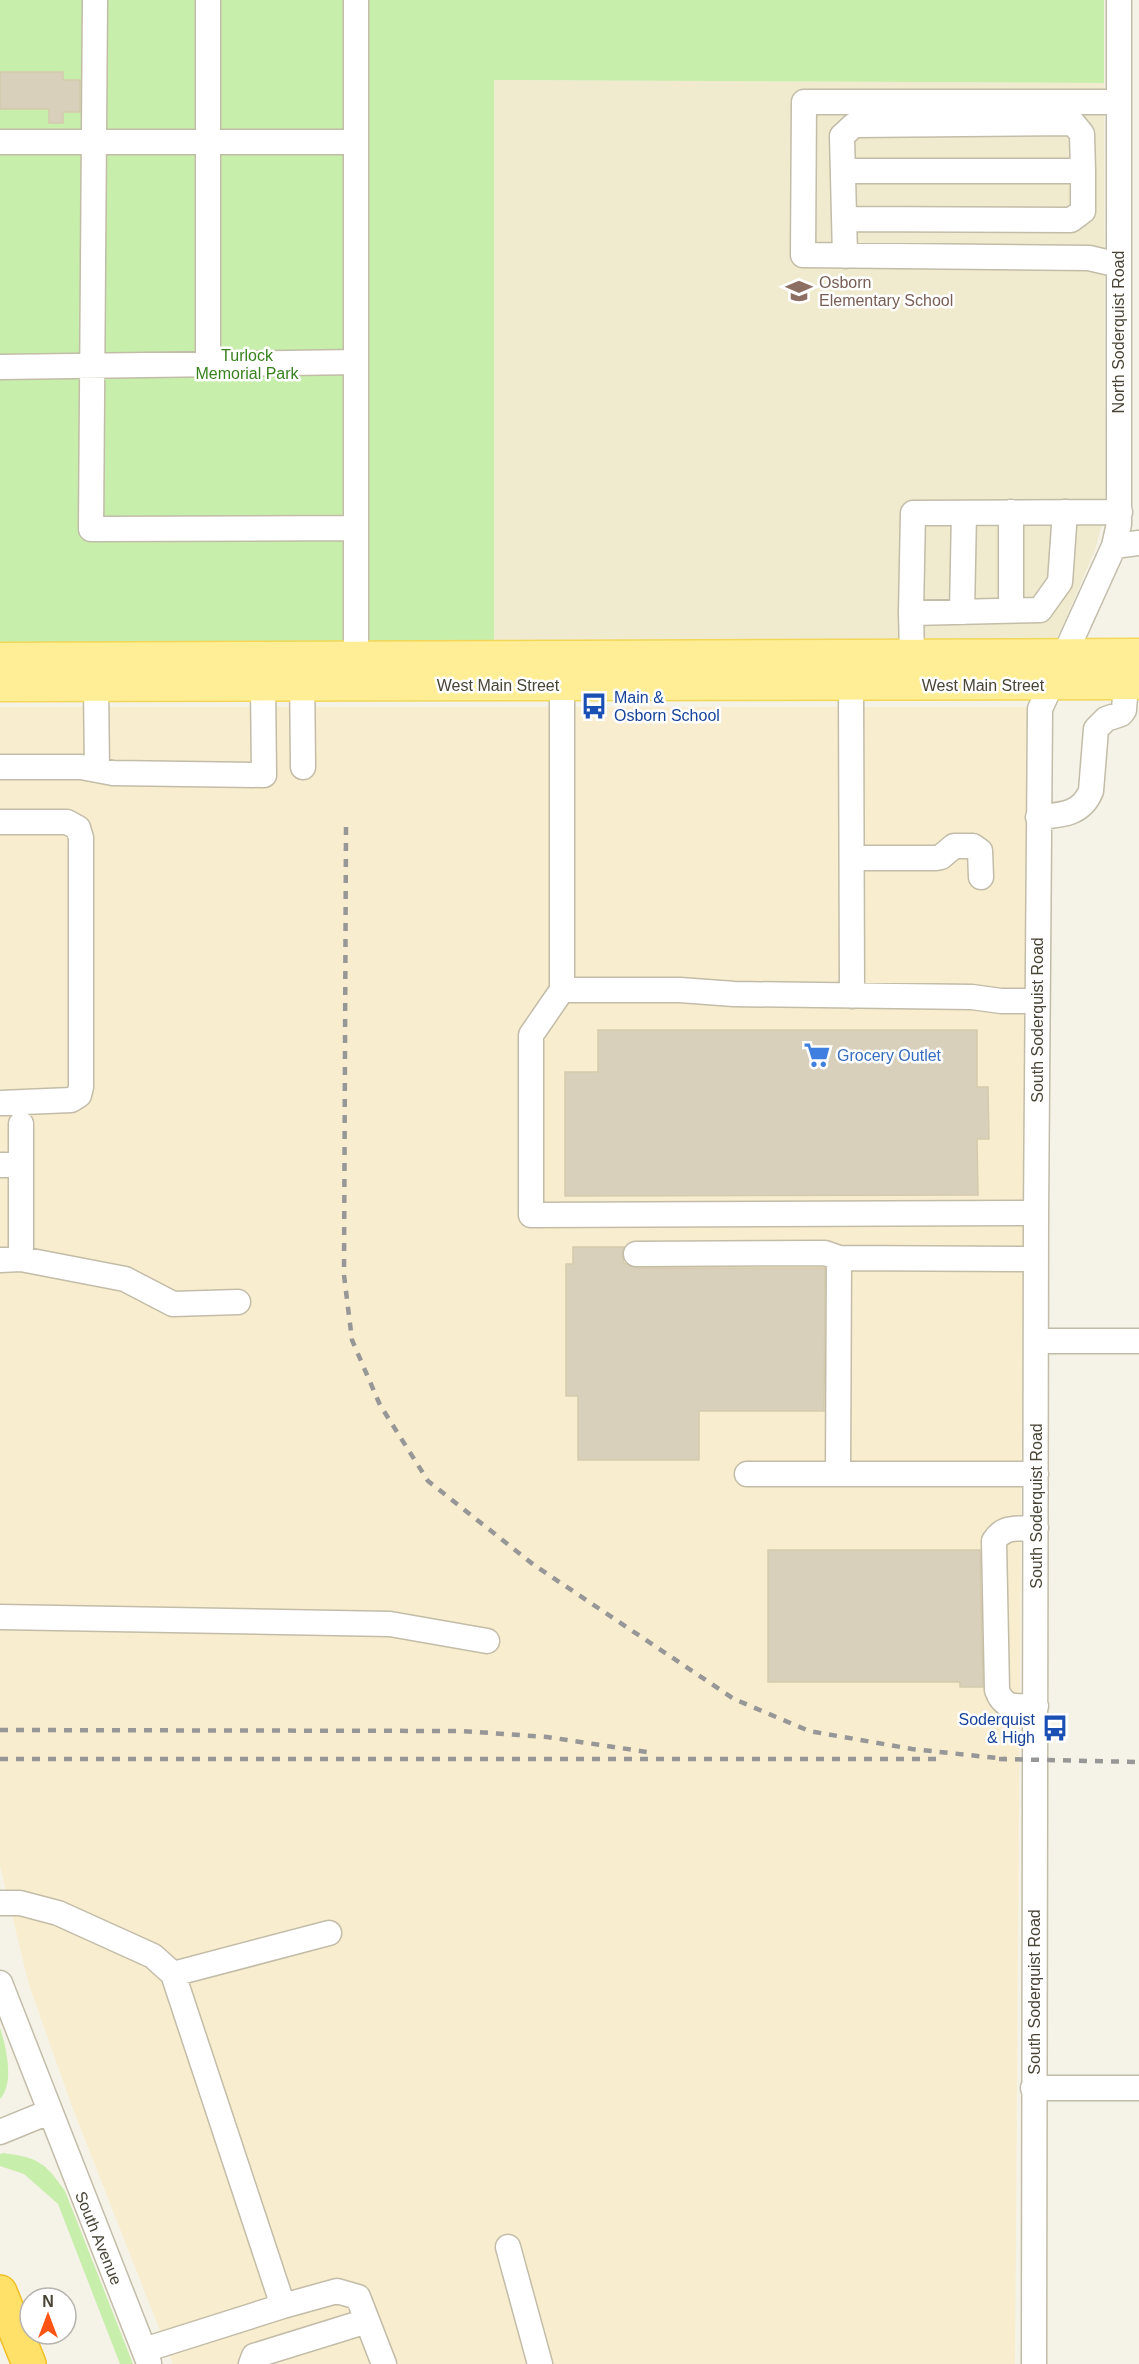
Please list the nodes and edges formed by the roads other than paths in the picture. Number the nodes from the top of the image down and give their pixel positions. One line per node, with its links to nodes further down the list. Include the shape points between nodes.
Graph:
1 (95, 0): 8 (street)
2 (208, 0): 9 (street)
3 (356, 0): 10 (street)
4 (1119, 0): 5 (street, North Soderquist Road)
5 (1119, 102): 6 (street); 15 (street, North Soderquist Road)
6 (1049, 112): 11 (street, via 854,125 842,136); 12 (street, via 1073,123 1082,134); 14 (street, via 804,102 803,255)
7 (0, 142): 8 (street)
8 (94, 142): 9 (street); 19 (street)
9 (208, 142): 10 (street); 18 (street)
10 (356, 142): 17 (street)
11 (843, 171): 12 (street); 13 (street)
12 (1083, 171): 13 (street, via 1083,211 1071,220)
13 (844, 219): 14 (street)
14 (845, 256): 15 (street, via 1089,258)
15 (1119, 265): 16 (street, North Soderquist Road)
16 (1129, 304): 23 (street, North Soderquist Road, via 1117,445)
17 (356, 362): 18 (street); 25 (street)
18 (208, 364): 19 (street)
19 (93, 366): 20 (street); 25 (street, via 91,529)
20 (0, 367)
21 (1011, 512): 22 (street); 24 (street); 28 (street)
22 (1065, 512): 23 (street); 28 (street, via 1060,582 1040,610)
23 (1120, 512): 27 (street, North Soderquist Road)
24 (964, 513): 29 (street); 30 (street, via 913,513)
25 (356, 528): 35 (street)
26 (1139, 543): 27 (street)
27 (1114, 546): 31 (street, North Soderquist Road)
28 (1011, 610): 29 (street)
29 (962, 612): 30 (street)
30 (911, 613): 33 (street)
31 (1066, 654): 32 (main road, West Main Street); 33 (main road, West Main Street); 37 (street, South Soderquist Road)
32 (1139, 654)
33 (912, 655): 35 (main road, West Main Street)
34 (302, 656): 35 (main road, West Main Street); 36 (main road, West Main Street); 43 (street)
35 (356, 656)
36 (0, 658)
37 (1052, 684): 38 (main road, West Main Street); 44 (main road, West Main Street); 48 (street, South Soderquist Road, via 1040,709)
38 (1133, 684): 48 (street, via 1121,714 1106,719 1096,729 1088,799 1067,814)
39 (562, 685): 43 (main road, West Main Street); 44 (main road, West Main Street); 52 (street)
40 (0, 686): 41 (main road, West Main Street)
41 (96, 686): 42 (main road, West Main Street); 47 (street)
42 (264, 686): 43 (main road, West Main Street); 47 (street, via 264,775)
43 (302, 686): 46 (street)
44 (851, 686): 50 (street)
45 (0, 767): 47 (street)
46 (303, 767)
47 (97, 770)
48 (1038, 817): 54 (street, South Soderquist Road)
49 (0, 822): 55 (street, via 67,822 78,828 81,1087 80,1095 71,1100)
50 (852, 858): 51 (street, via 936,858 954,846 973,846 980,854); 53 (street)
51 (981, 877)
52 (562, 990): 53 (street); 58 (street, via 531,1035 531,1215)
53 (852, 996): 54 (street, via 972,996)
54 (1037, 1001): 58 (street, South Soderquist Road)
55 (0, 1103)
56 (21, 1124): 57 (street)
57 (10, 1164): 62 (street)
58 (1036, 1214): 61 (street, South Soderquist Road)
59 (636, 1254): 60 (street, via 825,1253)
60 (839, 1258): 61 (street); 67 (street)
61 (1036, 1259): 64 (street, South Soderquist Road)
62 (10, 1260): 63 (street, via 125,1280 173,1304)
63 (238, 1302)
64 (1036, 1341): 65 (street); 68 (street, South Soderquist Road)
65 (1139, 1341)
66 (747, 1473): 67 (street)
67 (838, 1473): 68 (street)
68 (1036, 1474): 69 (street, South Soderquist Road)
69 (1036, 1528): 72 (street, South Soderquist Road); 72 (street, via 1007,1529 999,1532 994,1541 997,1690 1005,1704)
70 (0, 1617): 71 (street, via 390,1624)
71 (487, 1641)
72 (1036, 1706): 77 (street, South Soderquist Road)
73 (0, 1903): 75 (street, via 20,1903 58,1913 153,1956)
74 (329, 1933): 75 (street)
75 (172, 1974): 83 (street)
76 (0, 1983): 79 (street, South Avenue)
77 (1033, 2088): 78 (street); 90 (street, South Soderquist Road)
78 (1139, 2088)
79 (49, 2112): 80 (street); 85 (street, South Avenue)
80 (0, 2132)
81 (508, 2247): 89 (street)
82 (0, 2292): 86 (highway)
83 (283, 2306): 84 (street, via 337,2291 358,2297); 85 (street)
84 (367, 2321): 87 (street, via 254,2356); 88 (street)
85 (146, 2357)
86 (29, 2364)
87 (251, 2364)
88 (384, 2364)
89 (540, 2364)
90 (1034, 2364)

